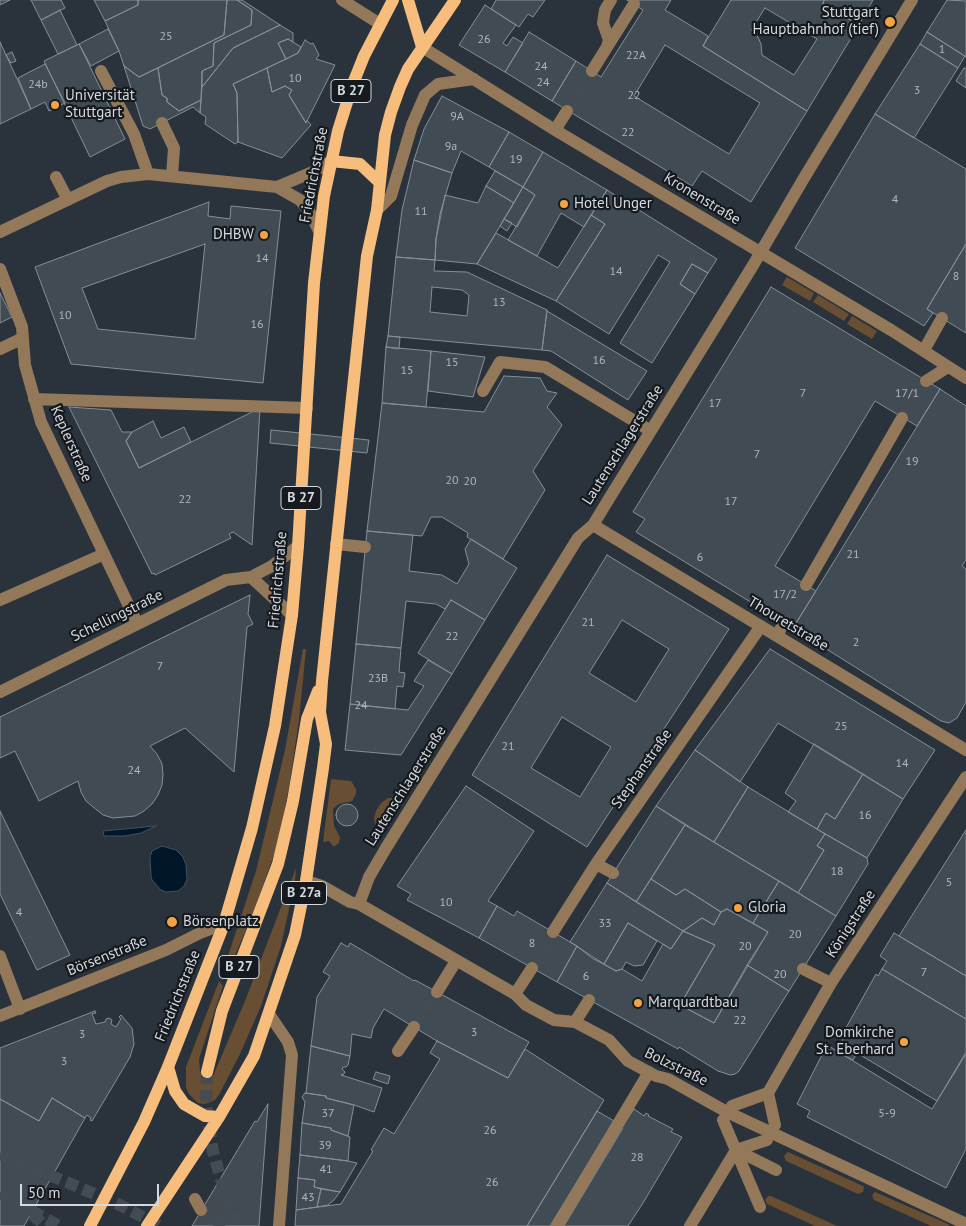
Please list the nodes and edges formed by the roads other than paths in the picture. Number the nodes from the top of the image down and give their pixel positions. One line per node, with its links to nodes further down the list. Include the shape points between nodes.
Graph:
1 (342, 0): 8 (street)
2 (393, 0): 8 (main road, Friedrichstraße / B 27)
3 (408, 0): 9 (main road)
4 (455, 0): 9 (main road, B 27)
5 (611, 0): 10 (street, via 603,23 609,40)
6 (912, 0): 27 (street, Lautenschlagerstraße)
7 (634, 4): 10 (street)
8 (380, 24): 17 (main road, Friedrichstraße / B 27, via 352,86)
9 (422, 48): 13 (street, Kronenstraße); 21 (main road, B 27, via 408,69 391,112)
10 (607, 48): 12 (street)
11 (101, 71): 18 (street, via 134,134)
12 (592, 71)
13 (474, 79): 16 (street, Kronenstraße); 24 (street, via 438,84 425,95 412,125 391,196)
14 (567, 111): 16 (street)
15 (162, 123): 19 (street, via 174,148)
16 (555, 130): 27 (street, Kronenstraße)
17 (331, 161): 21 (main road, via 360,164); 22 (street); 25 (main road, Friedrichstraße / B 27)
18 (148, 174): 19 (street); 23 (street, via 107,181)
19 (172, 176): 22 (street)
20 (56, 177): 23 (street)
21 (379, 182): 24 (main road, B 27)
22 (277, 187): 25 (street, via 300,200)
23 (68, 200): 26 (street)
24 (377, 210): 42 (main road, B 27, via 367,256)
25 (319, 231): 38 (main road, Friedrichstraße / B 27)
26 (0, 232)
27 (761, 252): 32 (street, Kronenstraße); 40 (street, Lautenschlagerstraße)
28 (0, 269): 30 (street, Keplerstraße, via 18,313)
29 (942, 318): 32 (street)
30 (23, 338): 31 (street); 37 (street, Keplerstraße, via 25,365)
31 (0, 349)
32 (924, 350): 33 (street, Kronenstraße)
33 (948, 366): 34 (street, Kronenstraße); 35 (street)
34 (966, 378)
35 (926, 381)
36 (483, 392): 40 (street, via 500,362 545,367)
37 (34, 399): 38 (street); 45 (street, Keplerstraße, via 40,422)
38 (307, 408): 43 (main road, Friedrichstraße / B 27)
39 (902, 418): 47 (street)
40 (651, 431): 41 (street, Lautenschlagerstraße)
41 (593, 525): 52 (street, Thouretstraße); 61 (street, Lautenschlagerstraße, via 578,538 369,877)
42 (336, 544): 44 (street); 54 (main road, B 27)
43 (298, 546): 46 (street, Schellingstraße); 49 (main road, Friedrichstraße / B 27)
44 (365, 547)
45 (104, 554): 48 (street); 51 (street, Keplerstraße)
46 (251, 577): 49 (street); 51 (street, Schellingstraße, via 226,580)
47 (806, 585)
48 (0, 600)
49 (292, 615): 62 (main road, Friedrichstraße / B 27, via 268,764)
50 (784, 622): 53 (street)
51 (137, 623): 55 (street, Schellingstraße)
52 (761, 626): 53 (street, Thouretstraße); 58 (street, Stephanstraße)
53 (776, 636): 56 (street, Thouretstraße)
54 (322, 681): 60 (main road, B 27a, via 320,712 326,744); 79 (main road, B 27, via 307,718 295,792 278,864 222,1011)
55 (0, 692)
56 (966, 750)
57 (964, 783): 68 (street, Königstraße)
58 (596, 864): 59 (street); 63 (street, Stephanstraße)
59 (613, 873)
60 (306, 881): 61 (street, Bolzstraße); 73 (main road, B 27a, via 295,935)
61 (358, 904): 65 (street, Bolzstraße)
62 (224, 924): 72 (street, Börsenstraße); 78 (main road, Friedrichstraße / B 27)
63 (553, 932)
64 (0, 956): 72 (street)
65 (456, 961): 69 (street); 70 (street, Bolzstraße)
66 (532, 968): 70 (street)
67 (803, 968): 68 (street)
68 (831, 983): 81 (street, Königstraße)
69 (436, 992)
70 (515, 994): 75 (street, Bolzstraße, via 526,1005 554,1020)
71 (589, 1000): 75 (street)
72 (20, 1009): 74 (street, Börsenstraße)
73 (269, 1014): 83 (main road, B 27a, via 254,1056); 93 (street, via 288,1042 292,1055)
74 (0, 1016)
75 (575, 1022): 80 (street, Bolzstraße, via 609,1040 628,1061)
76 (414, 1027): 77 (street)
77 (398, 1050)
78 (168, 1068): 83 (main road, via 175,1092 184,1104 205,1116); 91 (main road, B 27)
79 (207, 1072)
80 (649, 1072): 90 (street, Bolzstraße); 94 (street)
81 (768, 1093): 82 (street); 85 (street)
82 (732, 1106)
83 (219, 1117): 92 (main road, B 27a)
84 (723, 1120): 87 (street)
85 (774, 1125)
86 (766, 1140): 87 (street)
87 (736, 1150): 88 (street); 89 (street); 95 (street)
88 (776, 1170)
89 (760, 1207)
90 (966, 1224)
91 (90, 1226)
92 (147, 1226)
93 (278, 1226)
94 (557, 1226)
95 (690, 1226)

